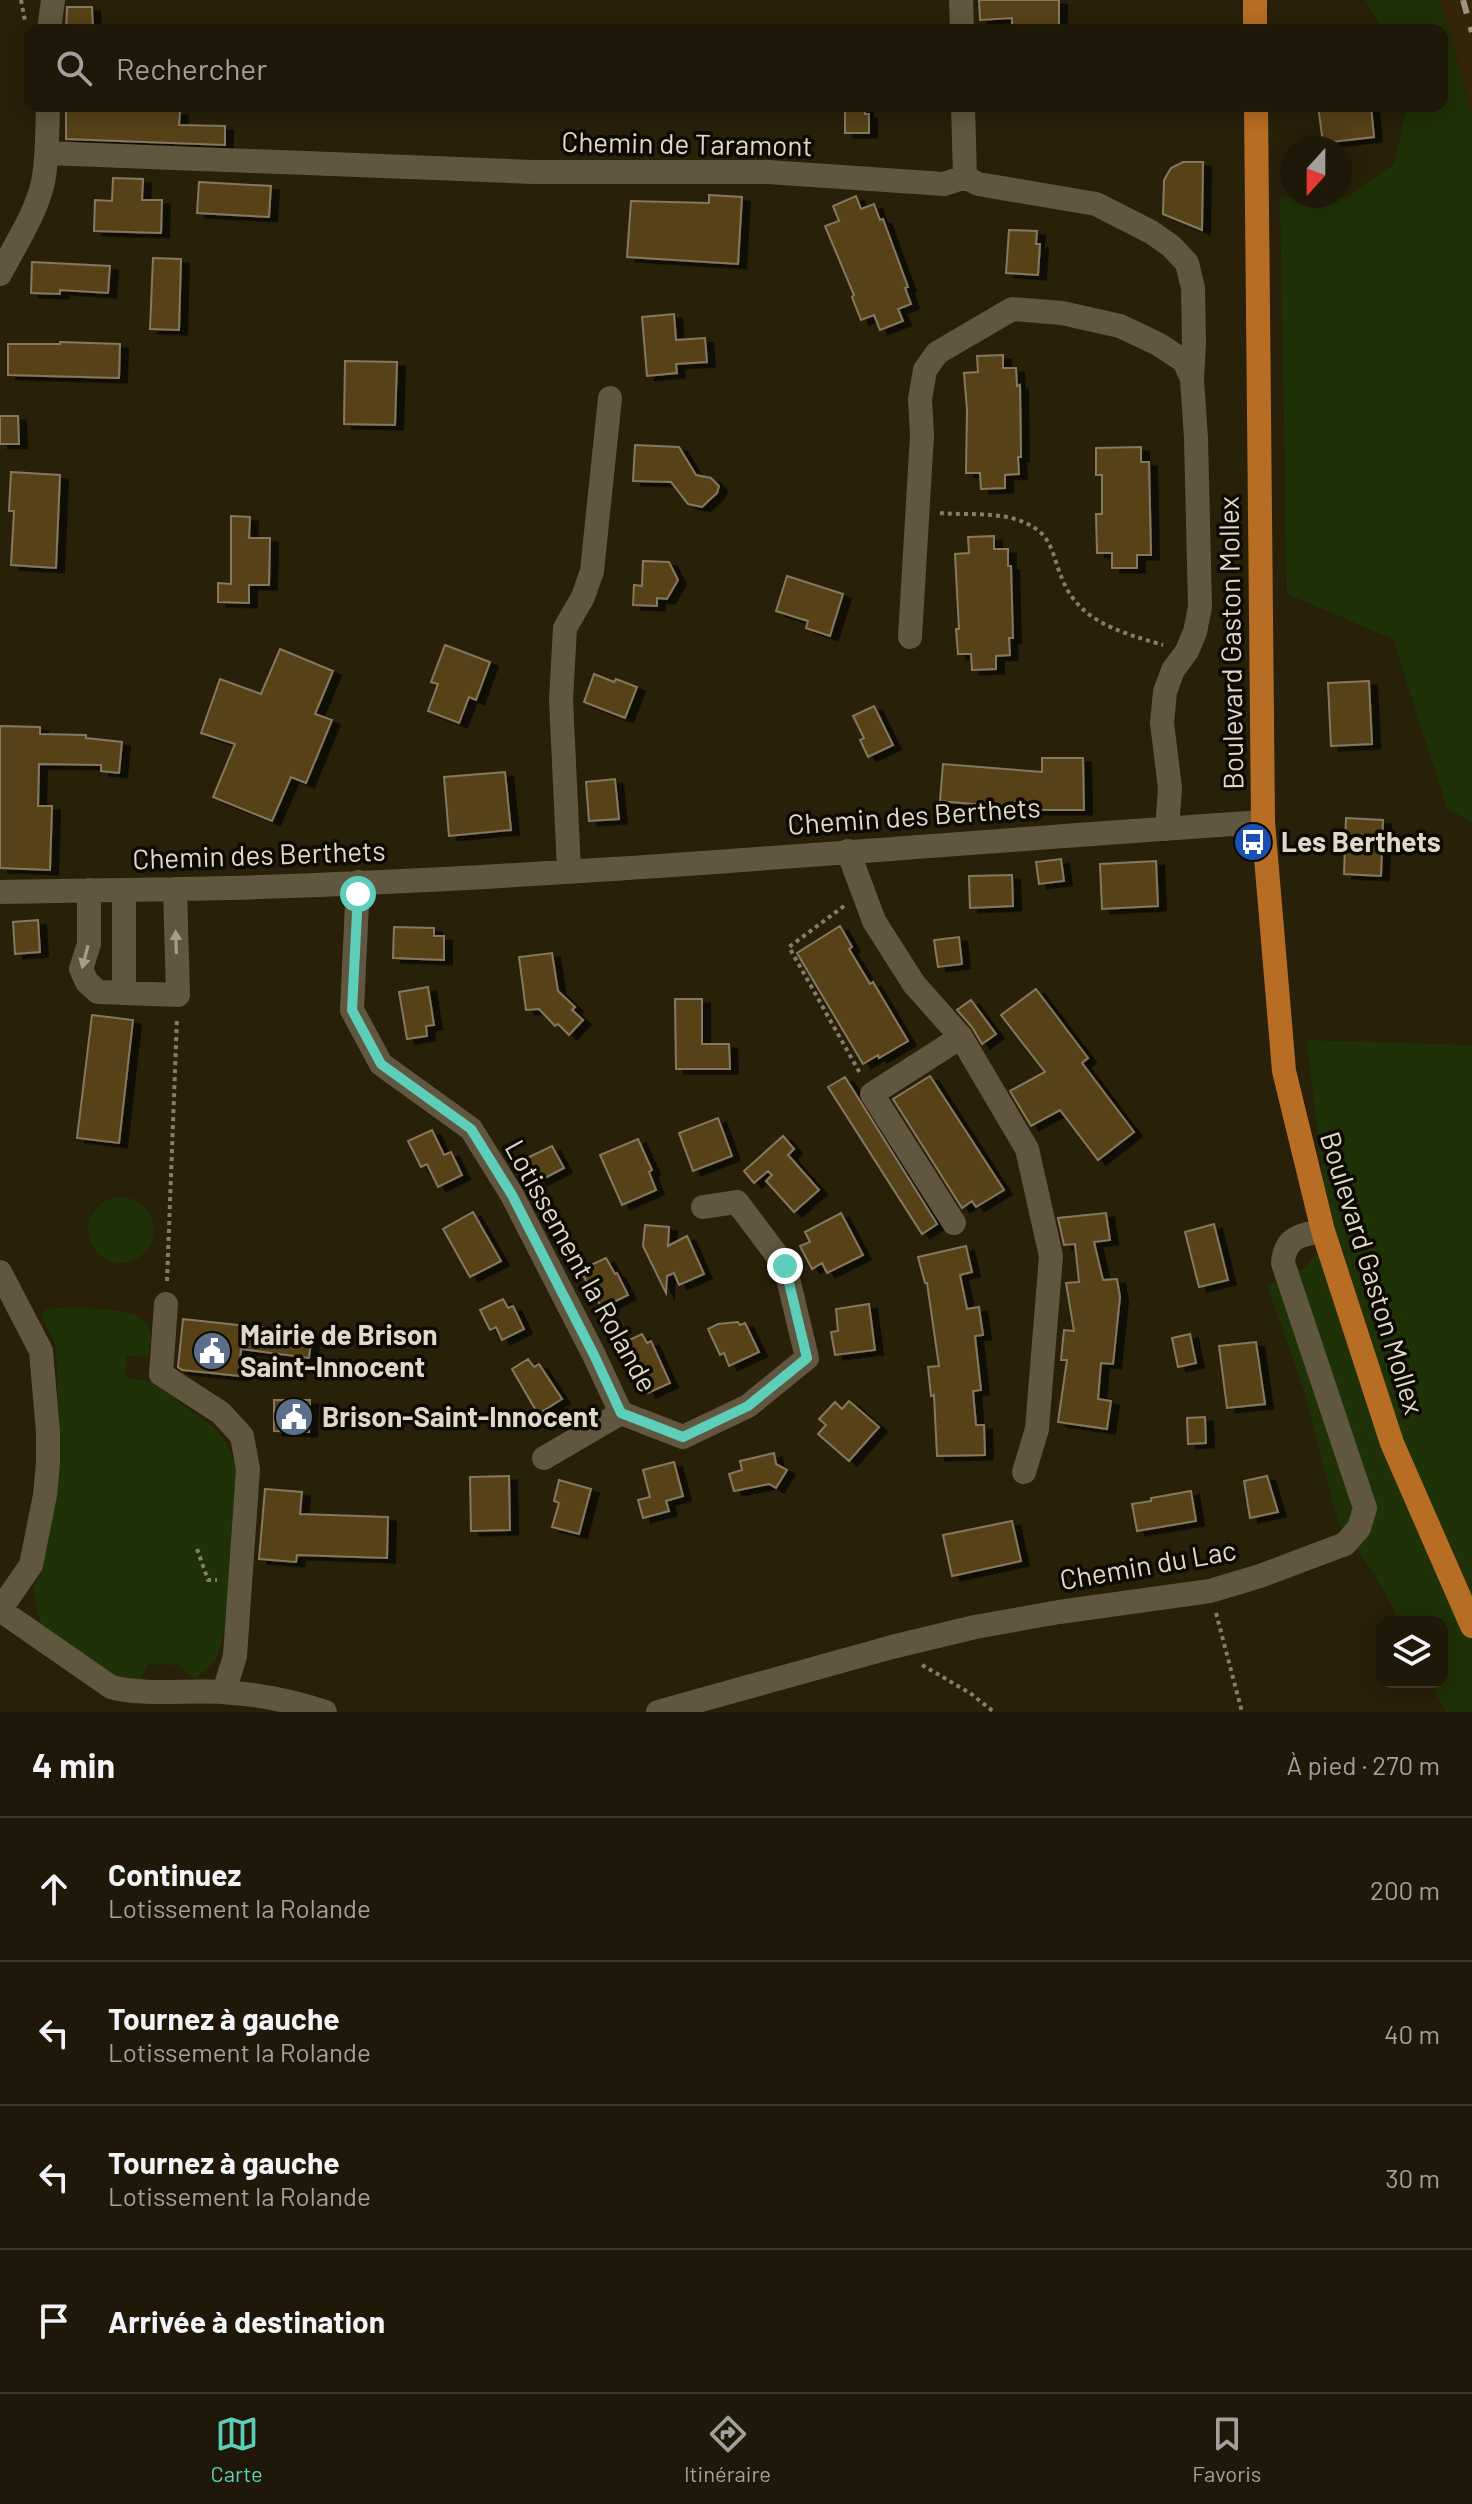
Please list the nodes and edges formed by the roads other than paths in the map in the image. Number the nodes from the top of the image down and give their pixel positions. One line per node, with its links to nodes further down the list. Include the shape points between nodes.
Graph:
1 (53, 0): 4 (street)
2 (961, 0): 5 (street)
3 (1255, 0): 6 (main road)
4 (50, 24)
5 (962, 24)
6 (1255, 24)
7 (48, 112): 10 (street)
8 (963, 112): 11 (street)
9 (1256, 112): 16 (main road, Boulevard Gaston Mollex)
10 (47, 153): 11 (street, Chemin de Taramont, via 534,172 768,172 944,184); 12 (street, via 43,185)
11 (965, 177): 13 (street, Chemin de Taramont, via 978,184 1096,204 1171,246 1187,263 1193,288)
12 (0, 274)
13 (1192, 379): 15 (street, via 1184,361 1158,344 1120,326 1062,313 1012,309 937,353 925,370 920,399); 17 (street, Chemin de Taramont, via 1200,607 1195,632 1165,692)
14 (610, 398): 19 (street, via 592,571 565,628 561,699)
15 (910, 637)
16 (1263, 822): 17 (street, Chemin des Berthets); 29 (main road, Boulevard Gaston Mollex, via 1284,1071)
17 (1167, 829): 18 (street, Chemin des Berthets)
18 (848, 851): 19 (street, Chemin des Berthets); 26 (street, via 874,921 914,984)
19 (569, 870): 20 (street, Chemin des Berthets)
20 (358, 882): 21 (street, Chemin des Berthets); 32 (street, Lotissement la Rolande, via 352,1010 381,1064 471,1129 512,1195)
21 (175, 889): 23 (street, Chemin des Berthets); 25 (street, one-way to 21, via 178,995)
22 (89, 890): 23 (street, Chemin des Berthets); 24 (street, Chemin des Berthets); 25 (street, one-way to 25, via 89,944 81,969 98,992)
23 (124, 890): 25 (street)
24 (0, 892)
25 (124, 993)
26 (961, 1037): 28 (street, via 872,1094); 34 (street, via 1027,1149 1051,1256 1037,1429)
27 (703, 1207): 32 (street, Lotissement la Rolande, via 737,1202 785,1266 807,1358 748,1406 683,1437)
28 (954, 1223)
29 (1323, 1231): 36 (main road, Boulevard Gaston Mollex, via 1392,1443); 40 (street, Chemin du Lac, via 1289,1242 1283,1263 1365,1508 1359,1528 1345,1544 1210,1591 975,1627)
30 (0, 1272): 35 (street, via 41,1351 48,1463 31,1565)
31 (166, 1304): 37 (street, via 161,1374 221,1413 242,1436 248,1469 235,1656)
32 (621, 1413): 33 (street)
33 (544, 1458)
34 (1024, 1472)
35 (0, 1610): 37 (street, via 111,1687 129,1692)
36 (1472, 1626)
37 (224, 1692): 38 (street)
38 (298, 1708): 39 (street)
39 (325, 1712)
40 (658, 1712)

